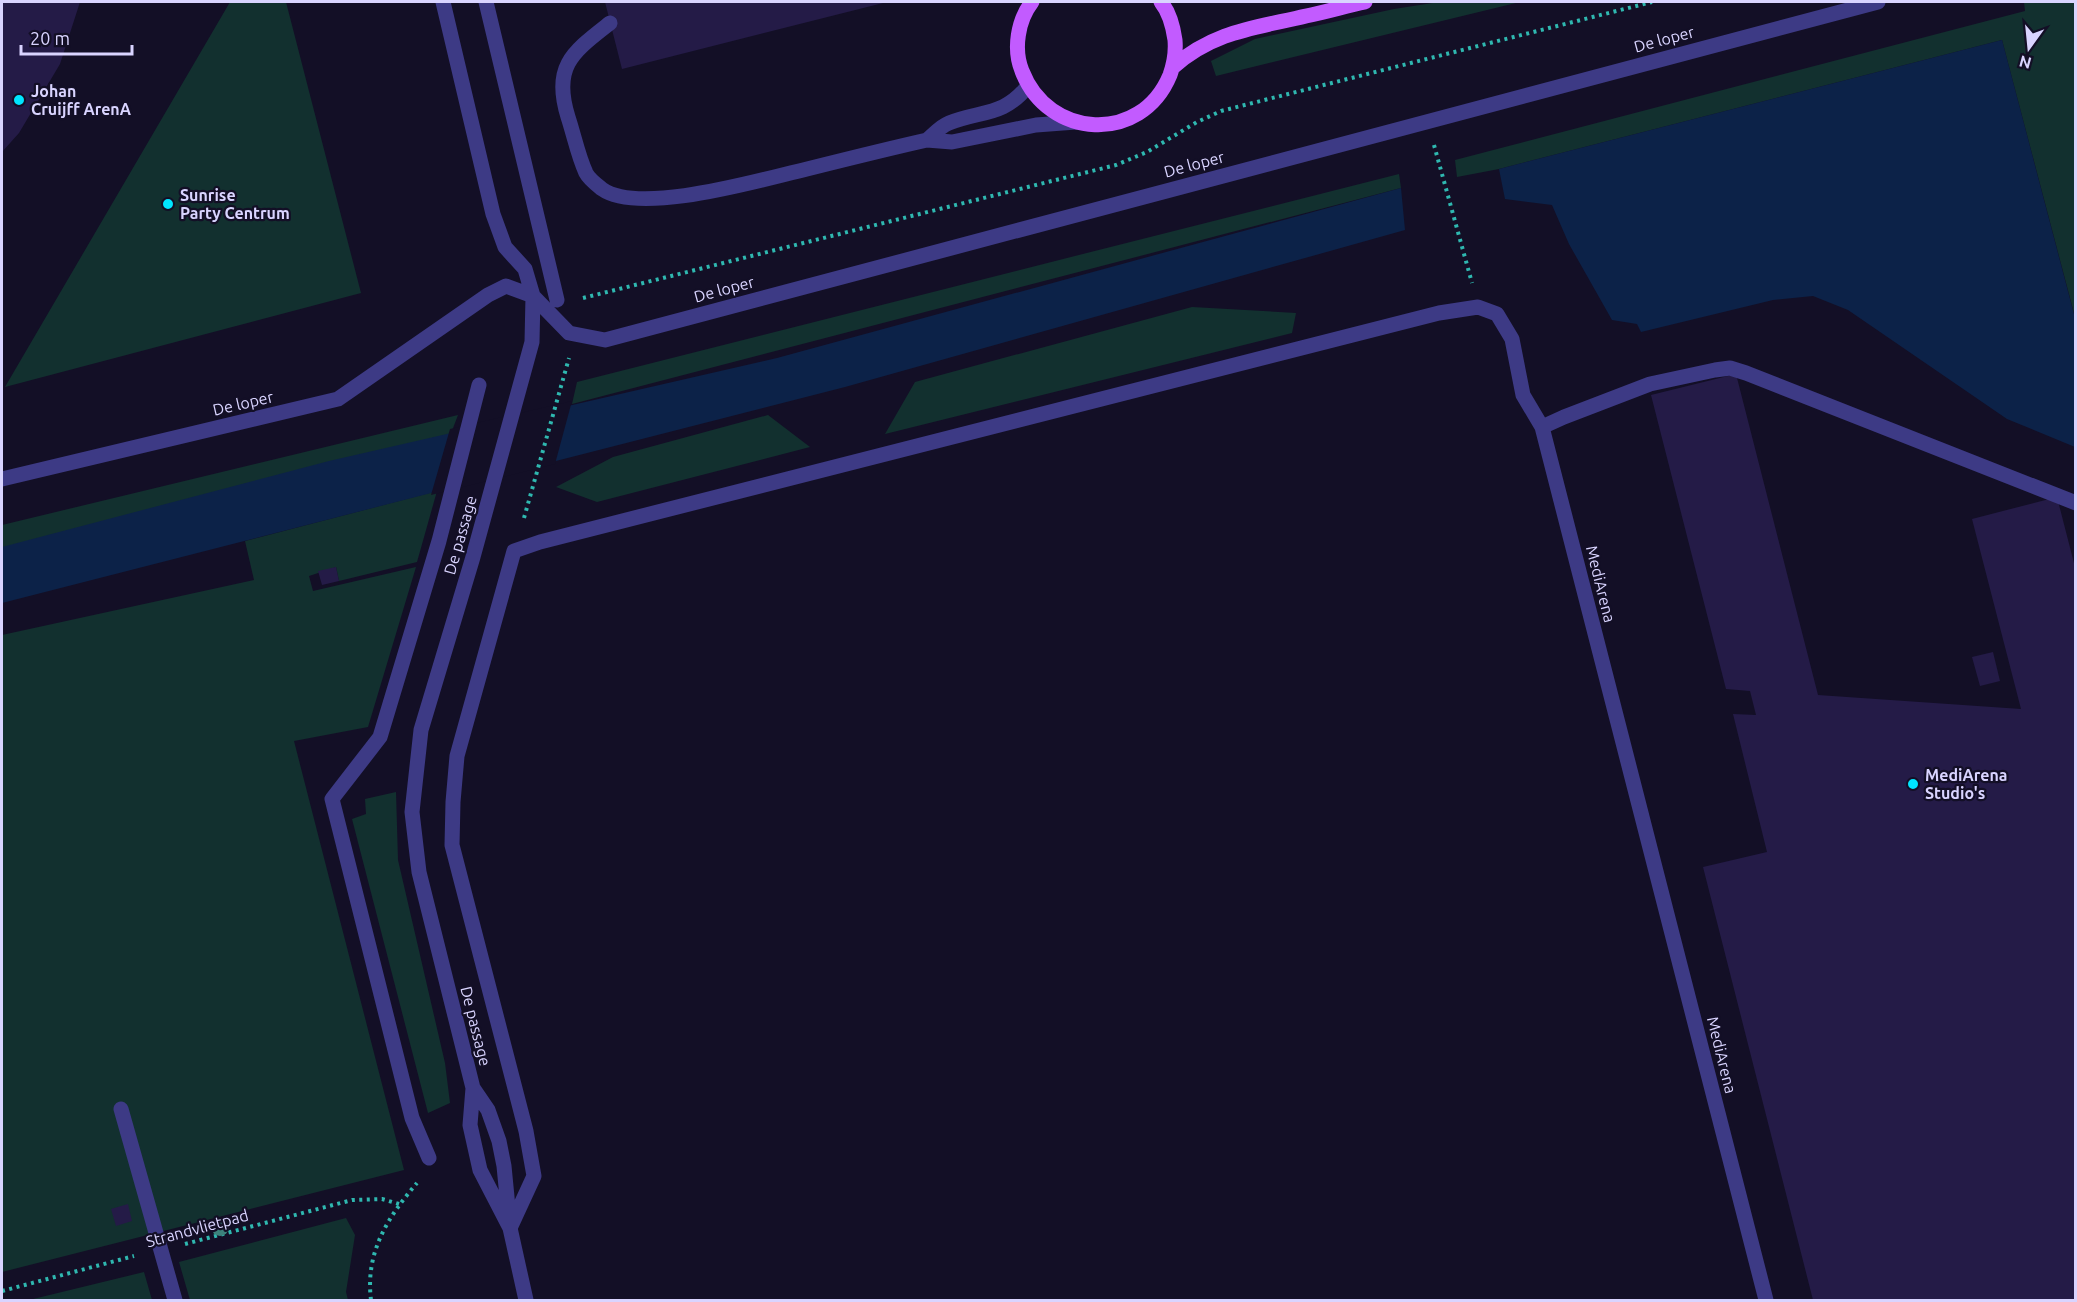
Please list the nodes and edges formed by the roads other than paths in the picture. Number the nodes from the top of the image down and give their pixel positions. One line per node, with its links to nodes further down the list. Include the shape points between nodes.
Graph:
1 (442, 2): 12 (street, De passage, via 493,214 504,248 525,269)
2 (486, 2): 13 (street)
3 (1032, 2): 9 (main road, via 1020,25 1017,46)
4 (1161, 2): 8 (main road, via 1173,26)
5 (1365, 2): 8 (main road, via 1255,26 1209,41)
6 (1878, 2): 12 (street, De loper, via 605,340 569,333)
7 (610, 23): 11 (street, via 571,58 563,75 562,94 587,175 613,194 642,199 732,188)
8 (1173, 67): 10 (main road, via 1152,103 1136,115 1117,123)
9 (1028, 86): 10 (main road, via 1056,115); 11 (street, via 1004,108 947,123)
10 (1076, 122): 11 (street, via 1036,125 952,142)
11 (927, 140)
12 (533, 296): 16 (street, De loper, via 506,286 488,295 338,399); 18 (street, De passage, via 532,342 422,730 412,812 419,872)
13 (557, 300)
14 (479, 385): 20 (street, via 439,541 380,737 332,799 412,1118)
15 (1542, 428): 17 (street, via 1650,384 1730,368); 21 (street, MediArena, via 1523,395 1512,339 1497,314 1478,307 1416,318 514,551 457,756 452,845 526,1131 534,1176); 24 (street, MediArena)
16 (2, 479)
17 (2076, 503)
18 (473, 1088): 21 (street, De passage, via 488,1110 499,1141); 21 (street, De passage, via 470,1125 480,1170)
19 (121, 1108): 22 (street)
20 (429, 1158)
21 (510, 1228): 23 (street, De passage)
22 (175, 1300)
23 (526, 1300)
24 (1766, 1300)

